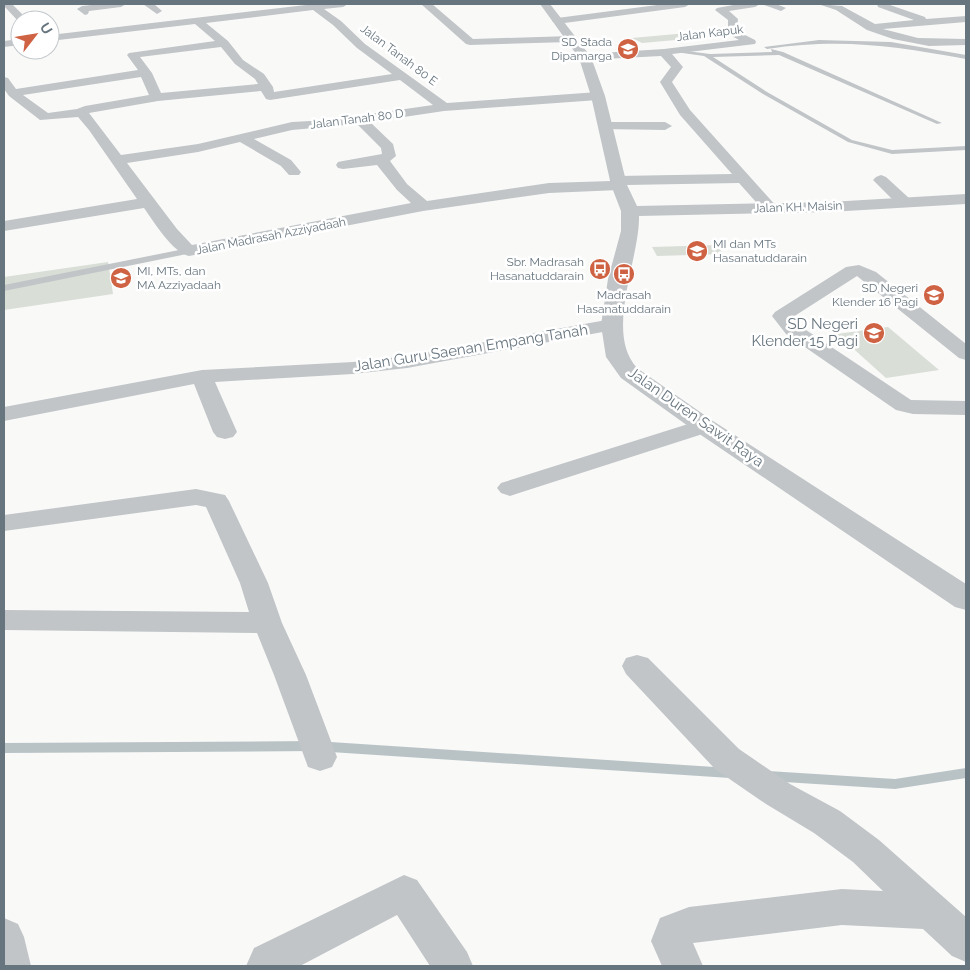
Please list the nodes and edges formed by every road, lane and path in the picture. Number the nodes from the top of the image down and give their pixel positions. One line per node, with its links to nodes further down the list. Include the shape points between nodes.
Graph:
1 (121, 4): 14 (street, via 82,9)
2 (148, 4): 13 (street)
3 (343, 4): 10 (street)
4 (426, 4): 23 (street, via 470,42)
5 (545, 4): 19 (street, Jalan Duren Sawit Raya)
6 (685, 4): 19 (street)
7 (749, 4): 15 (street, Jalan Kapuk, via 720,10)
8 (766, 4): 12 (street)
9 (823, 4): 21 (street, via 839,8)
10 (312, 5): 17 (street); 34 (street, Jalan Tanah 80 E, via 361,46)
11 (881, 5): 20 (street)
12 (781, 8)
13 (157, 11)
14 (85, 12)
15 (733, 19): 18 (street); 27 (street, Jalan Kapuk, via 732,32 751,42)
16 (966, 19): 20 (street)
17 (196, 20): 22 (street); 25 (street)
18 (720, 20)
19 (557, 21): 23 (street, Jalan Duren Sawit Raya)
20 (930, 22): 21 (street)
21 (872, 27): 24 (street, via 919,43)
22 (60, 35)
23 (570, 39): 31 (street, Jalan Duren Sawit Raya)
24 (966, 42)
25 (224, 43): 33 (street, via 133,55); 36 (street, via 239,62 260,77)
26 (766, 47): 28 (lane); 29 (lane); 32 (lane, via 823,40 876,42)
27 (667, 52): 30 (lane); 31 (street, Jalan Kapuk); 52 (street, via 677,67 666,82 685,112)
28 (781, 53): 29 (lane); 43 (lane)
29 (733, 54): 30 (lane)
30 (708, 55): 47 (lane, via 765,93 850,140 892,152)
31 (585, 57): 38 (street, Jalan Duren Sawit Raya)
32 (966, 57)
33 (146, 74): 37 (street); 39 (street)
34 (404, 76): 36 (street, via 272,96); 40 (street, Jalan Tanah 80 E)
35 (4, 81): 37 (street)
36 (267, 87): 39 (street)
37 (10, 94): 41 (street, via 45,117)
38 (598, 96): 40 (street, Jalan Tanah 80 D); 44 (street, Jalan Duren Sawit Raya)
39 (158, 97): 41 (street)
40 (444, 107): 42 (street, Jalan Tanah 80 D)
41 (81, 113): 48 (street, Jalan Madrasah Azziyadaah)
42 (360, 119): 46 (street, Jalan Tanah 80 D, via 292,126); 49 (street, via 388,147 389,156)
43 (938, 123)
44 (606, 126): 45 (street); 54 (street, Jalan Duren Sawit Raya)
45 (665, 126)
46 (241, 137): 48 (street, Jalan Tanah 80 D, via 198,148); 51 (street, via 286,163)
47 (966, 148)
48 (119, 160): 56 (street, Jalan Madrasah Azziyadaah)
49 (381, 160): 50 (street); 58 (street, via 402,187)
50 (343, 165)
51 (294, 172)
52 (744, 178): 54 (street, Jalan Madrasah Azziyadaah); 59 (street)
53 (881, 180): 57 (street)
54 (618, 183): 58 (street, Jalan Madrasah Azziyadaah, via 549,188); 60 (street, Jalan Duren Sawit Raya)
55 (966, 200): 57 (street, Jalan KH. Maisin)
56 (149, 202): 61 (street); 62 (street, Jalan Madrasah Azziyadaah, via 180,244)
57 (904, 202): 59 (street, Jalan KH. Maisin)
58 (423, 206): 62 (street, Jalan Madrasah Azziyadaah)
59 (770, 208): 60 (street, Jalan KH. Maisin)
60 (630, 211): 64 (street, Jalan Duren Sawit Raya, via 630,231 618,279)
61 (4, 226)
62 (189, 251): 63 (lane)
63 (4, 288)
64 (614, 335): 66 (street, Jalan Guru Saenan Empang Tanah, via 353,368); 69 (street, Jalan Duren Sawit Raya, via 617,356 629,373)
65 (966, 354): 67 (street, via 859,270 852,271 782,316 793,330 904,405 913,408)
66 (202, 376): 68 (street, Jalan Guru Saenan Empang Tanah); 70 (street)
67 (966, 408)
68 (4, 414)
69 (704, 426): 71 (street); 73 (street, Jalan Duren Sawit Raya)
70 (225, 432)
71 (510, 488)
72 (4, 523): 75 (street, via 196,496 216,501 254,583)
73 (966, 599)
74 (4, 620): 75 (street)
75 (267, 623): 77 (street)
76 (636, 666): 78 (street, via 727,759 827,822 866,851)
77 (320, 757)
78 (931, 911): 80 (street); 84 (street, via 842,907 689,925 674,931 671,941)
79 (4, 937): 81 (street)
80 (966, 944)
81 (11, 966)
82 (266, 966): 83 (street, via 268,962 404,892)
83 (453, 966)
84 (683, 966)

